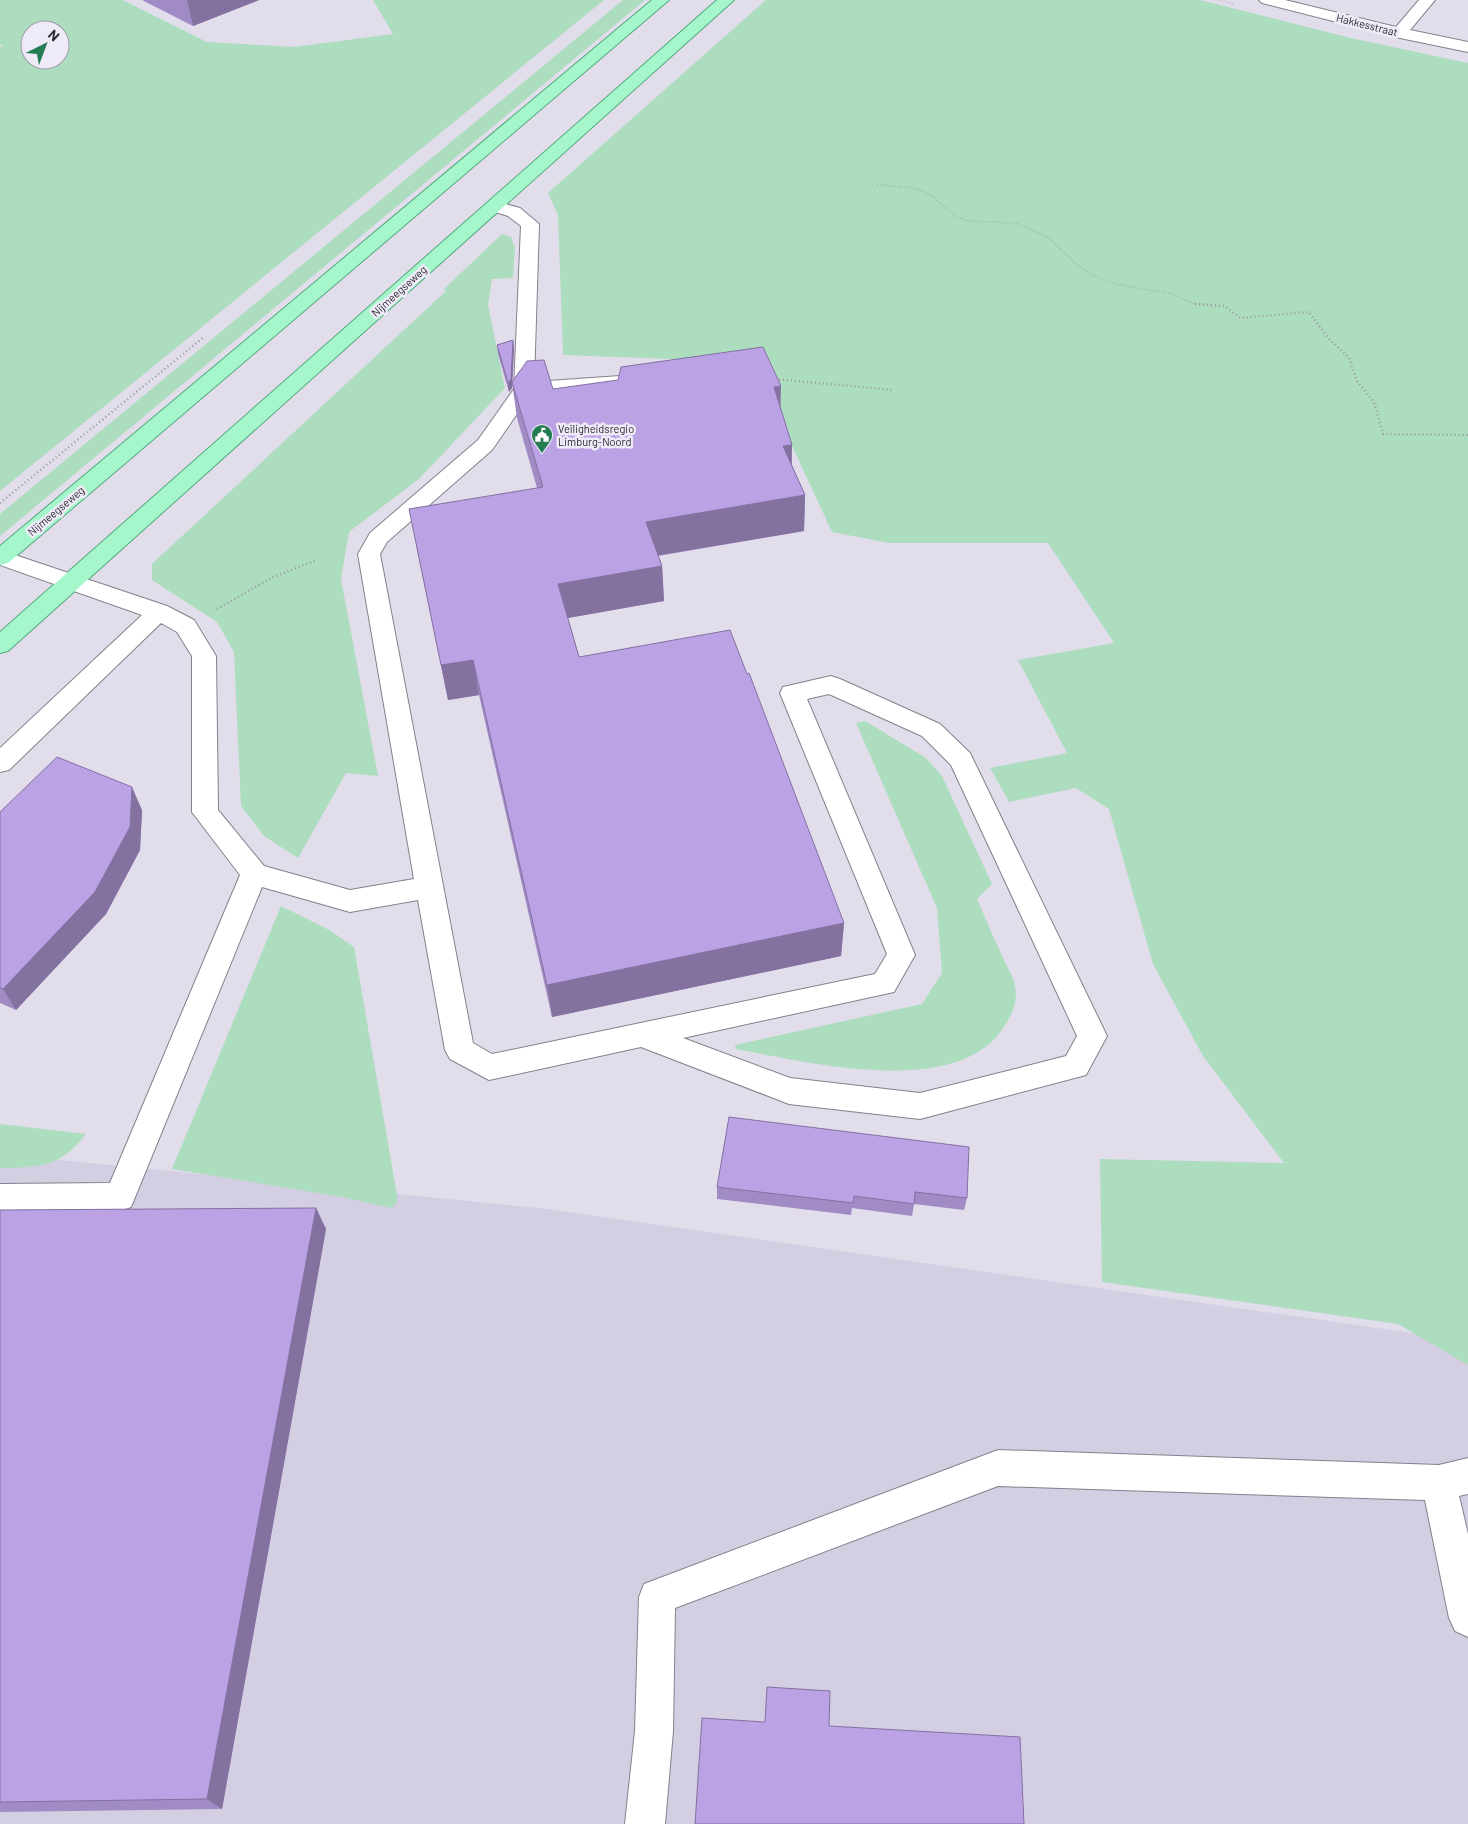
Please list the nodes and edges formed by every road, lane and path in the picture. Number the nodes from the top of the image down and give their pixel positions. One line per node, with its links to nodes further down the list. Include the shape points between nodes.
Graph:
1 (661, 0): 14 (main road, Nijmeegseweg)
2 (726, 0): 8 (main road, Nijmeegseweg)
3 (1267, 0): 5 (street, Hakkesstraat)
4 (1427, 0): 5 (street)
5 (1400, 33): 6 (street, Hakkesstraat)
6 (1468, 47)
7 (877, 185): 13 (path, via 915,188 967,221 1016,223 1048,237 1076,264 1114,284 1172,294 1195,304 1225,306 1240,318 1309,312 1328,338 1349,358 1357,381 1374,402 1384,434)
8 (495, 206): 11 (street, via 514,212 530,224); 16 (main road, Nijmeegseweg)
9 (768, 379): 12 (path)
10 (642, 380): 11 (street)
11 (524, 390): 22 (street, via 485,445 378,538 369,554)
12 (894, 390)
13 (1468, 435)
14 (1, 558): 16 (street, Nijmeegseweg)
15 (318, 560): 18 (path, via 273,577)
16 (71, 582): 17 (street); 19 (main road, Nijmeegseweg)
17 (159, 612): 18 (street); 20 (street)
18 (186, 626): 21 (street, via 204,656 205,812)
19 (0, 645)
20 (0, 763)
21 (254, 873): 22 (street, via 350,901); 24 (street, via 120,1197)
22 (429, 887): 23 (street, via 460,1050 489,1067)
23 (644, 1036): 23 (street, via 884,984 901,955 792,693 832,685 931,730 961,760 1092,1036 1076,1066 920,1106 789,1092)
24 (0, 1198)
25 (1454, 1479): 26 (street); 27 (street, via 998,1468 657,1597 654,1731)
26 (1468, 1618)
27 (645, 1824)

